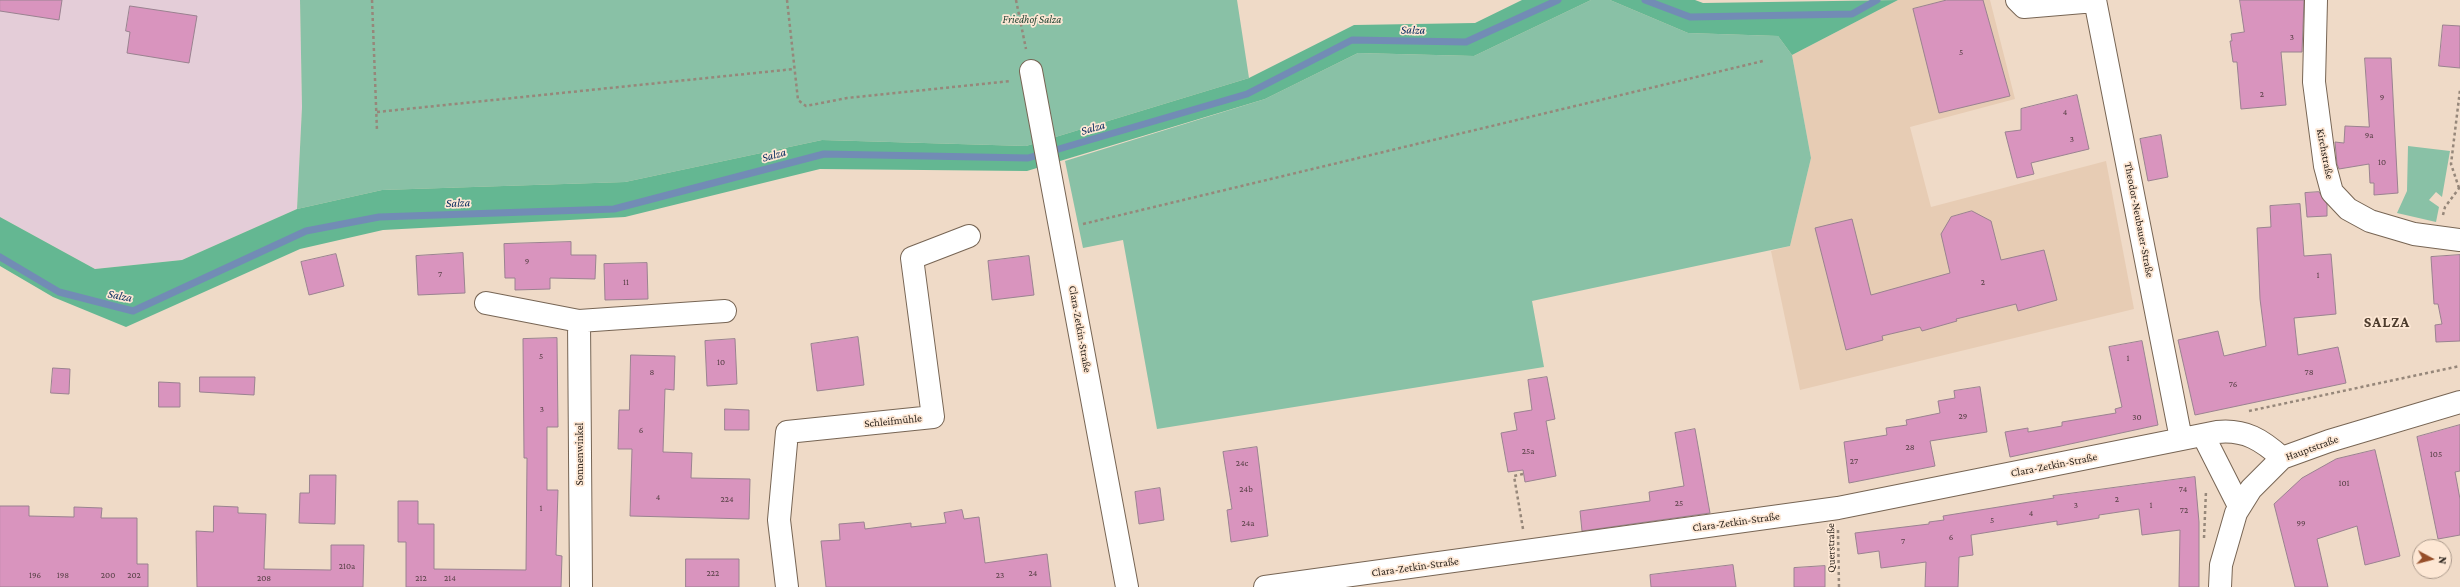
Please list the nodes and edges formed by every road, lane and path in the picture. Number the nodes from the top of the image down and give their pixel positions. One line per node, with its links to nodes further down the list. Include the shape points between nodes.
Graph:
1 (372, 0): 11 (path)
2 (787, 0): 8 (path)
3 (1016, 0): 9 (path)
4 (2017, 0): 5 (street, Theodor-Neubauer-Straße, via 2024,7)
5 (2095, 0): 25 (street, Theodor-Neubauer-Straße)
6 (2316, 0): 16 (street, Kirchstraße, via 2314,82 2325,166 2332,192 2348,209 2370,221)
7 (1763, 61): 14 (path)
8 (794, 70): 9 (path, via 798,100 806,106 847,98); 11 (path)
9 (1032, 75): 14 (street, Clara-Zetkin-Straße)
10 (2460, 90): 13 (path, via 2451,164)
11 (377, 112): 12 (path)
12 (377, 131)
13 (2460, 187): 16 (path, via 2445,206)
14 (1060, 229): 35 (street, Clara-Zetkin-Straße)
15 (969, 236): 34 (street, Schleifmühle, via 912,258 933,417 788,432 779,520)
16 (2438, 239): 17 (street, Kirchstraße)
17 (2460, 240)
18 (486, 303): 20 (street)
19 (725, 311): 20 (street)
20 (579, 321): 33 (street, Sonnenwinkel)
21 (2460, 366): 23 (path)
22 (2460, 402): 26 (street, Hauptstraße, via 2329,441)
23 (2248, 412)
24 (2203, 435): 25 (street, Clara-Zetkin-Straße); 26 (street, Clara-Zetkin-Straße, via 2226,431 2245,432); 29 (street)
25 (2181, 439): 30 (street, Clara-Zetkin-Straße)
26 (2282, 458): 29 (street, Hauptstraße, via 2251,489)
27 (1523, 474): 32 (path, via 1514,476)
28 (2206, 484): 31 (path)
29 (2239, 506): 38 (street, Hauptstraße, via 2221,564)
30 (1838, 508): 32 (street, Clara-Zetkin-Straße); 37 (path, Querstraße)
31 (2204, 541)
32 (1526, 551): 36 (street, Clara-Zetkin-Straße)
33 (581, 587)
34 (787, 587)
35 (1127, 587)
36 (1265, 587)
37 (1840, 587)
38 (2220, 587)

